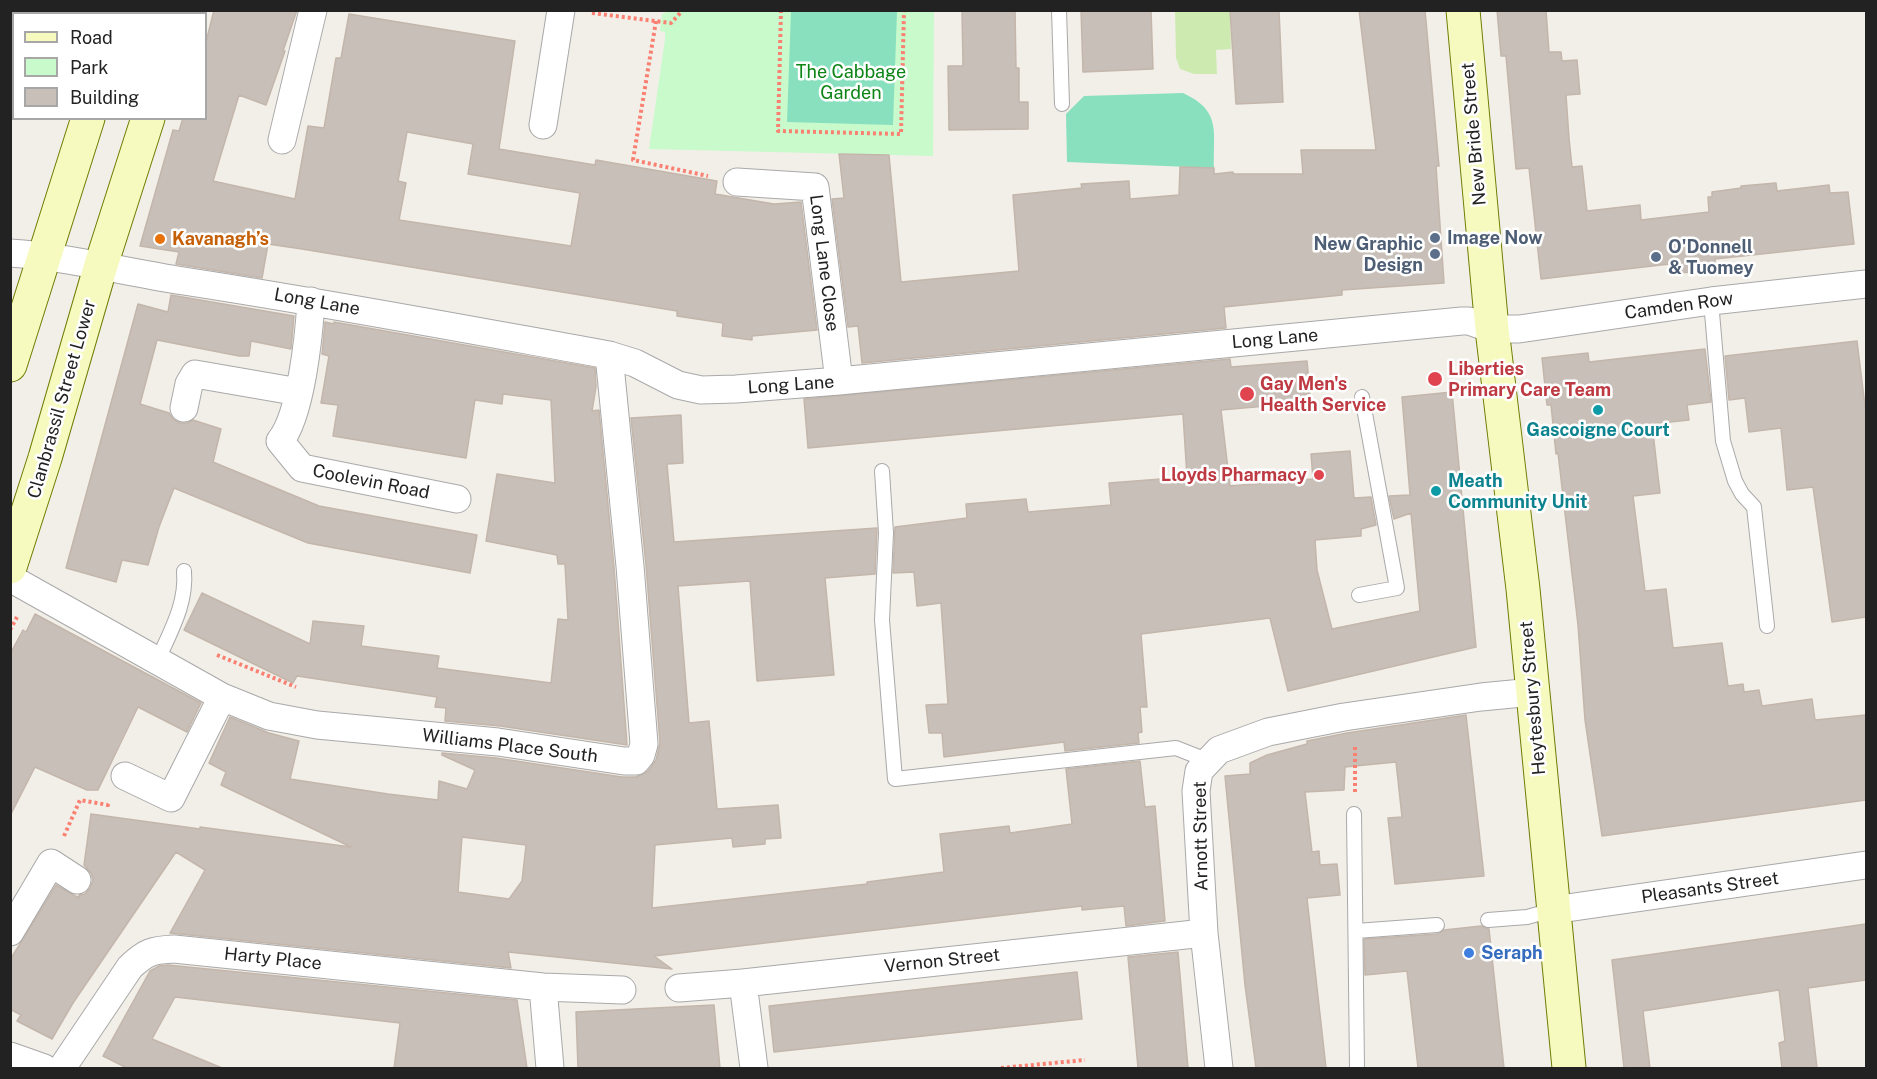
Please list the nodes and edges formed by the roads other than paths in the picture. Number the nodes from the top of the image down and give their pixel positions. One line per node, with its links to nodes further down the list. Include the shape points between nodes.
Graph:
1 (313, 10): 9 (street)
2 (1059, 10): 5 (lane)
3 (1463, 10): 17 (street, New Bride Street)
4 (573, 11): 8 (street)
5 (1062, 104)
6 (87, 120): 12 (street)
7 (147, 120): 13 (street, Clanbrassil Street Lower)
8 (543, 125)
9 (282, 141)
10 (737, 182): 20 (street, Long Lane Close, via 815,187)
11 (10, 253): 12 (street, Long Lane)
12 (44, 256): 13 (street, Long Lane); 19 (street)
13 (101, 265): 15 (street, Long Lane); 26 (street, Clanbrassil Street Lower)
14 (1866, 284): 16 (street, Camden Row)
15 (310, 300): 18 (street, Long Lane); 21 (street, Coolevin Road)
16 (1712, 301): 17 (street, Camden Row, via 1529,328); 30 (lane, via 1723,441 1735,481 1754,507)
17 (1492, 329): 20 (street, Long Lane, via 1469,321); 32 (street, Heytesbury Street)
18 (609, 355): 20 (street, Long Lane, via 635,363 678,385 701,390); 33 (street, Williams Place South, via 644,744 636,761 498,742 317,725 269,716)
19 (10, 365)
20 (839, 381)
21 (299, 392): 23 (street, via 195,374); 25 (street, Coolevin Road, via 292,420 279,441 302,468)
22 (1362, 397): 29 (lane, via 1397,588)
23 (184, 408)
24 (882, 471): 34 (lane, via 886,533 882,620 895,779 1176,748)
25 (457, 499)
26 (10, 567)
27 (184, 571): 31 (lane, via 186,588 181,607)
28 (10, 578): 31 (street, Williams Place South)
29 (1359, 595)
30 (1767, 626)
31 (157, 662): 33 (street, Williams Place South)
32 (1533, 692): 34 (street, Arnott Street, via 1356,715 1268,732 1219,750); 39 (street, Heytesbury Street)
33 (222, 698): 35 (street, via 171,798)
34 (1209, 761): 44 (street, Arnott Street, via 1200,771 1196,791)
35 (125, 776)
36 (1354, 814): 43 (lane)
37 (1866, 865): 39 (street, Pleasants Street)
38 (77, 880): 42 (street, via 51,862)
39 (1553, 910): 40 (lane); 56 (street, Heytesbury Street)
40 (1488, 920)
41 (1437, 925): 43 (lane)
42 (10, 932)
43 (1356, 932): 55 (lane)
44 (1204, 933): 45 (street, Vernon Street); 54 (street, Arnott Street)
45 (743, 983): 47 (street, Vernon Street); 53 (street)
46 (543, 987): 48 (street, Harty Place); 51 (street, Harty Place, via 155,950 130,967); 52 (street)
47 (679, 988)
48 (622, 990)
49 (10, 1056): 50 (street)
50 (44, 1068)
51 (62, 1068)
52 (550, 1068)
53 (754, 1068)
54 (1219, 1068)
55 (1357, 1068)
56 (1569, 1068)

